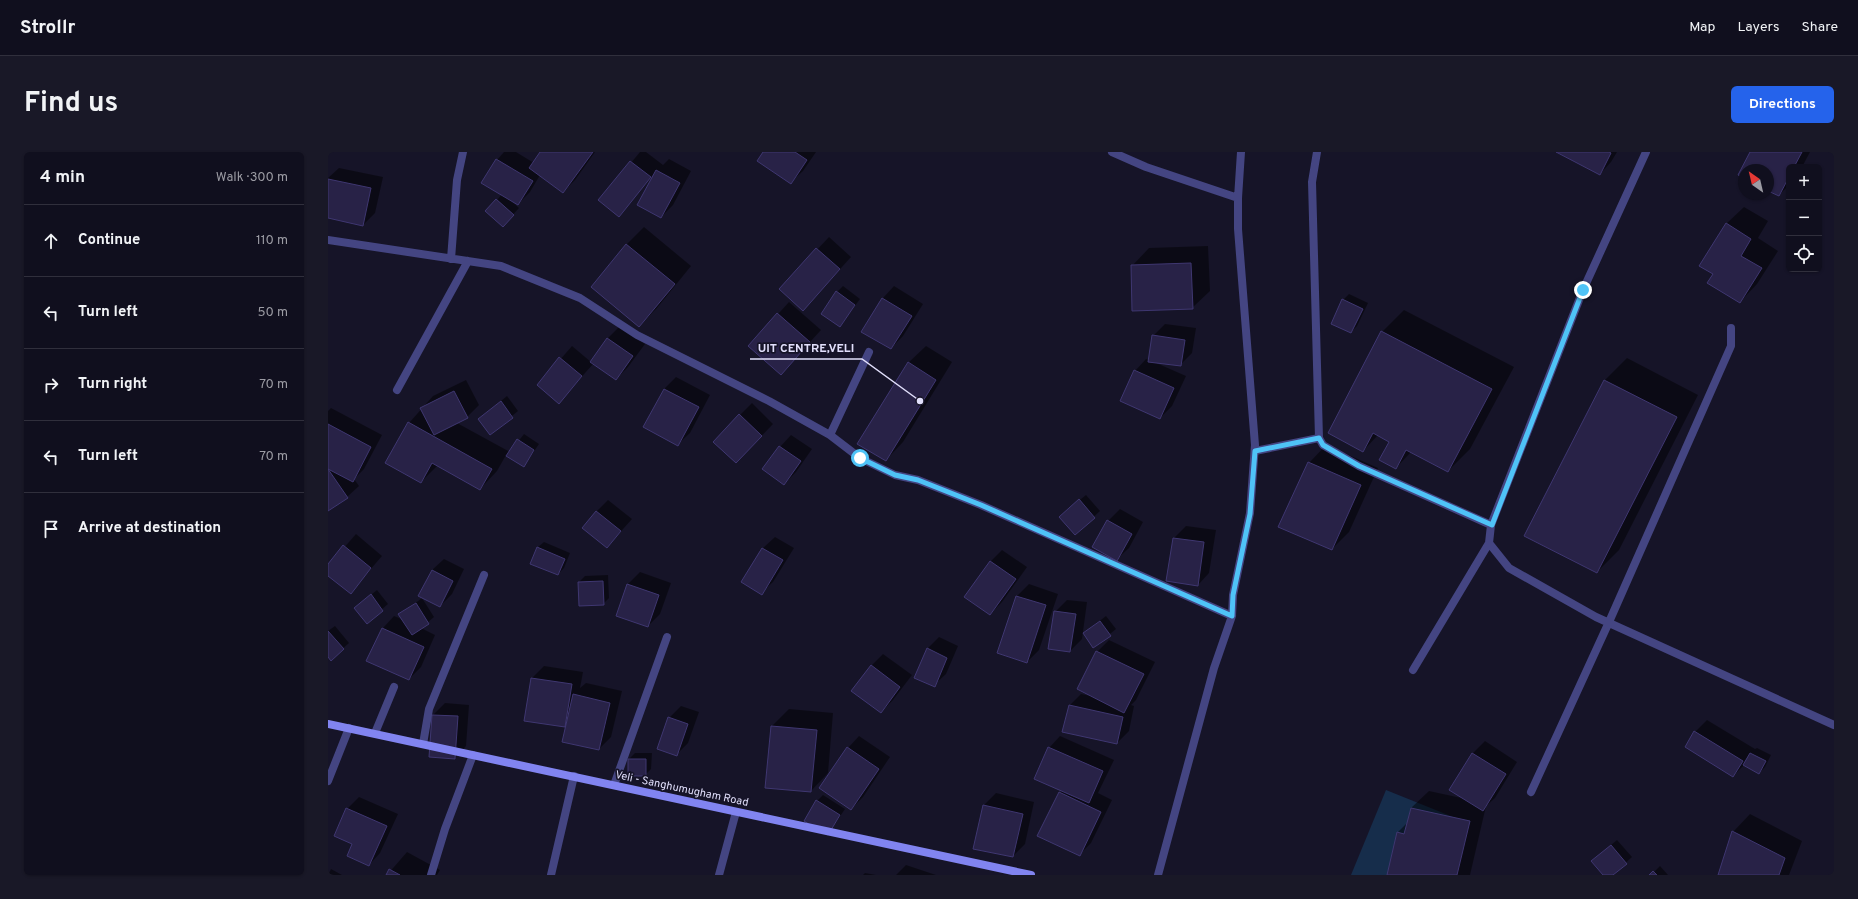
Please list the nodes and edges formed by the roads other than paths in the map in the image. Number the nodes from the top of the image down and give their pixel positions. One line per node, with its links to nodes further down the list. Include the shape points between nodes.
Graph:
1 (463, 152): 8 (street, via 457,180)
2 (1112, 152): 6 (street, via 1146,167)
3 (1241, 152): 6 (street)
4 (1317, 152): 14 (street, via 1312,182)
5 (1646, 152): 16 (street, via 1583,290)
6 (1238, 198): 15 (street)
7 (328, 240): 8 (street)
8 (451, 259): 9 (street)
9 (468, 262): 12 (street); 13 (street, via 501,266 580,298 637,335 769,401)
10 (1731, 328): 20 (street, via 1731,346)
11 (869, 352): 13 (street)
12 (397, 390)
13 (830, 435): 19 (street, via 860,458 895,475 918,480 981,505)
14 (1319, 438): 15 (street); 16 (street, via 1323,445 1359,466)
15 (1255, 451): 19 (street, via 1250,514 1233,595)
16 (1492, 525): 17 (street)
17 (1489, 543): 20 (street, via 1509,568); 22 (street)
18 (484, 575): 28 (street, via 429,709)
19 (1232, 616): 39 (street, via 1214,668)
20 (1608, 622): 25 (street); 33 (street)
21 (667, 637): 32 (street)
22 (1413, 670)
23 (394, 687): 27 (street)
24 (328, 724): 26 (main road, Veli - Sanghumugham Road)
25 (1834, 725)
26 (349, 728): 27 (main road, Veli - Sanghumugham Road); 31 (street)
27 (375, 733): 28 (main road, Veli - Sanghumugham Road)
28 (423, 744): 29 (main road, Veli - Sanghumugham Road)
29 (473, 755): 30 (main road, Veli - Sanghumugham Road); 35 (street, via 445,828)
30 (574, 776): 32 (main road, Veli - Sanghumugham Road); 36 (street)
31 (328, 781)
32 (614, 785): 34 (main road, Veli - Sanghumugham Road)
33 (1531, 792)
34 (736, 812): 37 (street); 38 (main road, Veli - Sanghumugham Road)
35 (431, 875)
36 (551, 875)
37 (719, 875)
38 (1031, 875)
39 (1158, 875)

